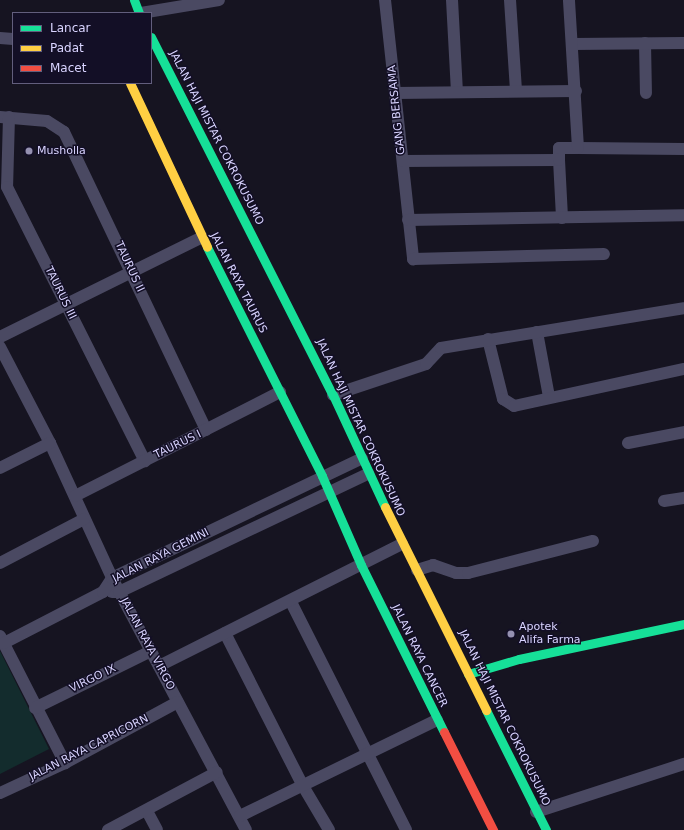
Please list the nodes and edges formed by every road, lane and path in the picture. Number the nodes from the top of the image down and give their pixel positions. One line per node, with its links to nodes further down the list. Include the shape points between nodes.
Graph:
1 (134, 0): 7 (street)
2 (219, 0): 8 (street)
3 (385, 0): 19 (street, GANG BERSAMA)
4 (452, 0): 17 (street)
5 (510, 0): 16 (street)
6 (569, 0): 14 (street)
7 (140, 12)
8 (146, 12)
9 (0, 38): 10 (street)
10 (12, 39)
11 (152, 41): 40 (street, JALAN HAJI MISTAR COKROKUSUMO)
12 (645, 43): 13 (street); 14 (street); 20 (street)
13 (684, 43)
14 (572, 44): 18 (street)
15 (130, 84): 29 (street, JALAN RAYA TAURUS)
16 (516, 90): 17 (street); 18 (street)
17 (457, 91): 19 (street)
18 (576, 91): 22 (street)
19 (395, 93): 25 (street, GANG BERSAMA)
20 (646, 93)
21 (4, 117): 31 (street, TAURUS II, via 47,122 64,132); 32 (street, TAURUS III, via 7,187)
22 (578, 148): 23 (street); 24 (street, via 559,148)
23 (684, 149)
24 (559, 160): 25 (street); 27 (street)
25 (403, 161): 28 (street, GANG BERSAMA)
26 (684, 215): 27 (street)
27 (562, 218): 28 (street)
28 (408, 220): 30 (street, GANG BERSAMA, via 410,253 417,261)
29 (202, 237): 31 (street); 39 (street, JALAN RAYA TAURUS)
30 (604, 254)
31 (132, 273): 32 (street); 42 (street, TAURUS II)
32 (66, 306): 35 (street); 47 (street, TAURUS III)
33 (684, 308): 34 (street)
34 (537, 332): 36 (street); 41 (street)
35 (0, 337)
36 (488, 339): 40 (street, via 441,348 426,364); 41 (street, via 503,399 514,406)
37 (0, 347): 44 (street, JALAN RAYA VIRGO)
38 (684, 369): 41 (street)
39 (280, 392): 42 (street, TAURUS I); 50 (street, JALAN RAYA TAURUS)
40 (333, 395): 46 (street, JALAN HAJI MISTAR COKROKUSUMO)
41 (549, 397)
42 (206, 430): 47 (street, TAURUS I)
43 (684, 432): 45 (street)
44 (50, 443): 48 (street); 52 (street, JALAN RAYA VIRGO)
45 (628, 443)
46 (362, 458): 49 (street, JALAN HAJI MISTAR COKROKUSUMO); 50 (street, JALAN RAYA GEMINI)
47 (145, 461): 52 (street, TAURUS I)
48 (0, 468)
49 (368, 474): 51 (street, JALAN RAYA GEMINI); 57 (street, JALAN HAJI MISTAR COKROKUSUMO)
50 (322, 476): 51 (street, JALAN RAYA TAURUS); 61 (street, JALAN RAYA GEMINI)
51 (329, 491): 59 (street, JALAN RAYA CANCER); 63 (street, JALAN RAYA GEMINI)
52 (75, 496): 55 (street, JALAN RAYA VIRGO)
53 (684, 498): 54 (street)
54 (664, 501)
55 (84, 519): 58 (street); 61 (street, JALAN RAYA VIRGO)
56 (593, 541): 60 (street, via 468,573 456,573 433,565)
57 (402, 544): 59 (street); 60 (street, JALAN HAJI MISTAR COKROKUSUMO)
58 (0, 563)
59 (362, 565): 64 (street); 73 (street, JALAN RAYA CANCER)
60 (417, 570): 70 (street, JALAN HAJI MISTAR COKROKUSUMO)
61 (112, 578): 62 (street, JALAN RAYA GEMINI); 63 (street, JALAN RAYA VIRGO)
62 (103, 592): 63 (street, JALAN RAYA GEMINI); 67 (street)
63 (120, 592): 68 (street, JALAN RAYA VIRGO)
64 (291, 602): 66 (street); 74 (street)
65 (684, 624): 70 (street, via 519,659)
66 (225, 633): 69 (street); 78 (street)
67 (2, 640): 72 (street)
68 (151, 651): 69 (street, JALAN RAYA VIRGO); 72 (street, VIRGO IX)
69 (159, 666): 71 (street, JALAN RAYA VIRGO)
70 (468, 674): 81 (street, JALAN HAJI MISTAR COKROKUSUMO)
71 (178, 702): 75 (street, JALAN RAYA CAPRICORN); 77 (street, JALAN RAYA VIRGO)
72 (35, 708): 75 (street)
73 (437, 720): 74 (street); 88 (street, JALAN RAYA CANCER)
74 (366, 756): 78 (street); 87 (street)
75 (65, 763): 79 (street, JALAN RAYA CAPRICORN)
76 (684, 764): 81 (street)
77 (217, 772): 80 (street); 82 (street, JALAN RAYA VIRGO)
78 (303, 786): 82 (street); 86 (street)
79 (0, 793)
80 (147, 811): 83 (street); 84 (street)
81 (536, 812): 89 (street, JALAN HAJI MISTAR COKROKUSUMO)
82 (240, 816): 85 (street, JALAN RAYA VIRGO)
83 (108, 830)
84 (157, 830)
85 (246, 830)
86 (329, 830)
87 (406, 830)
88 (493, 830)
89 (546, 830)

